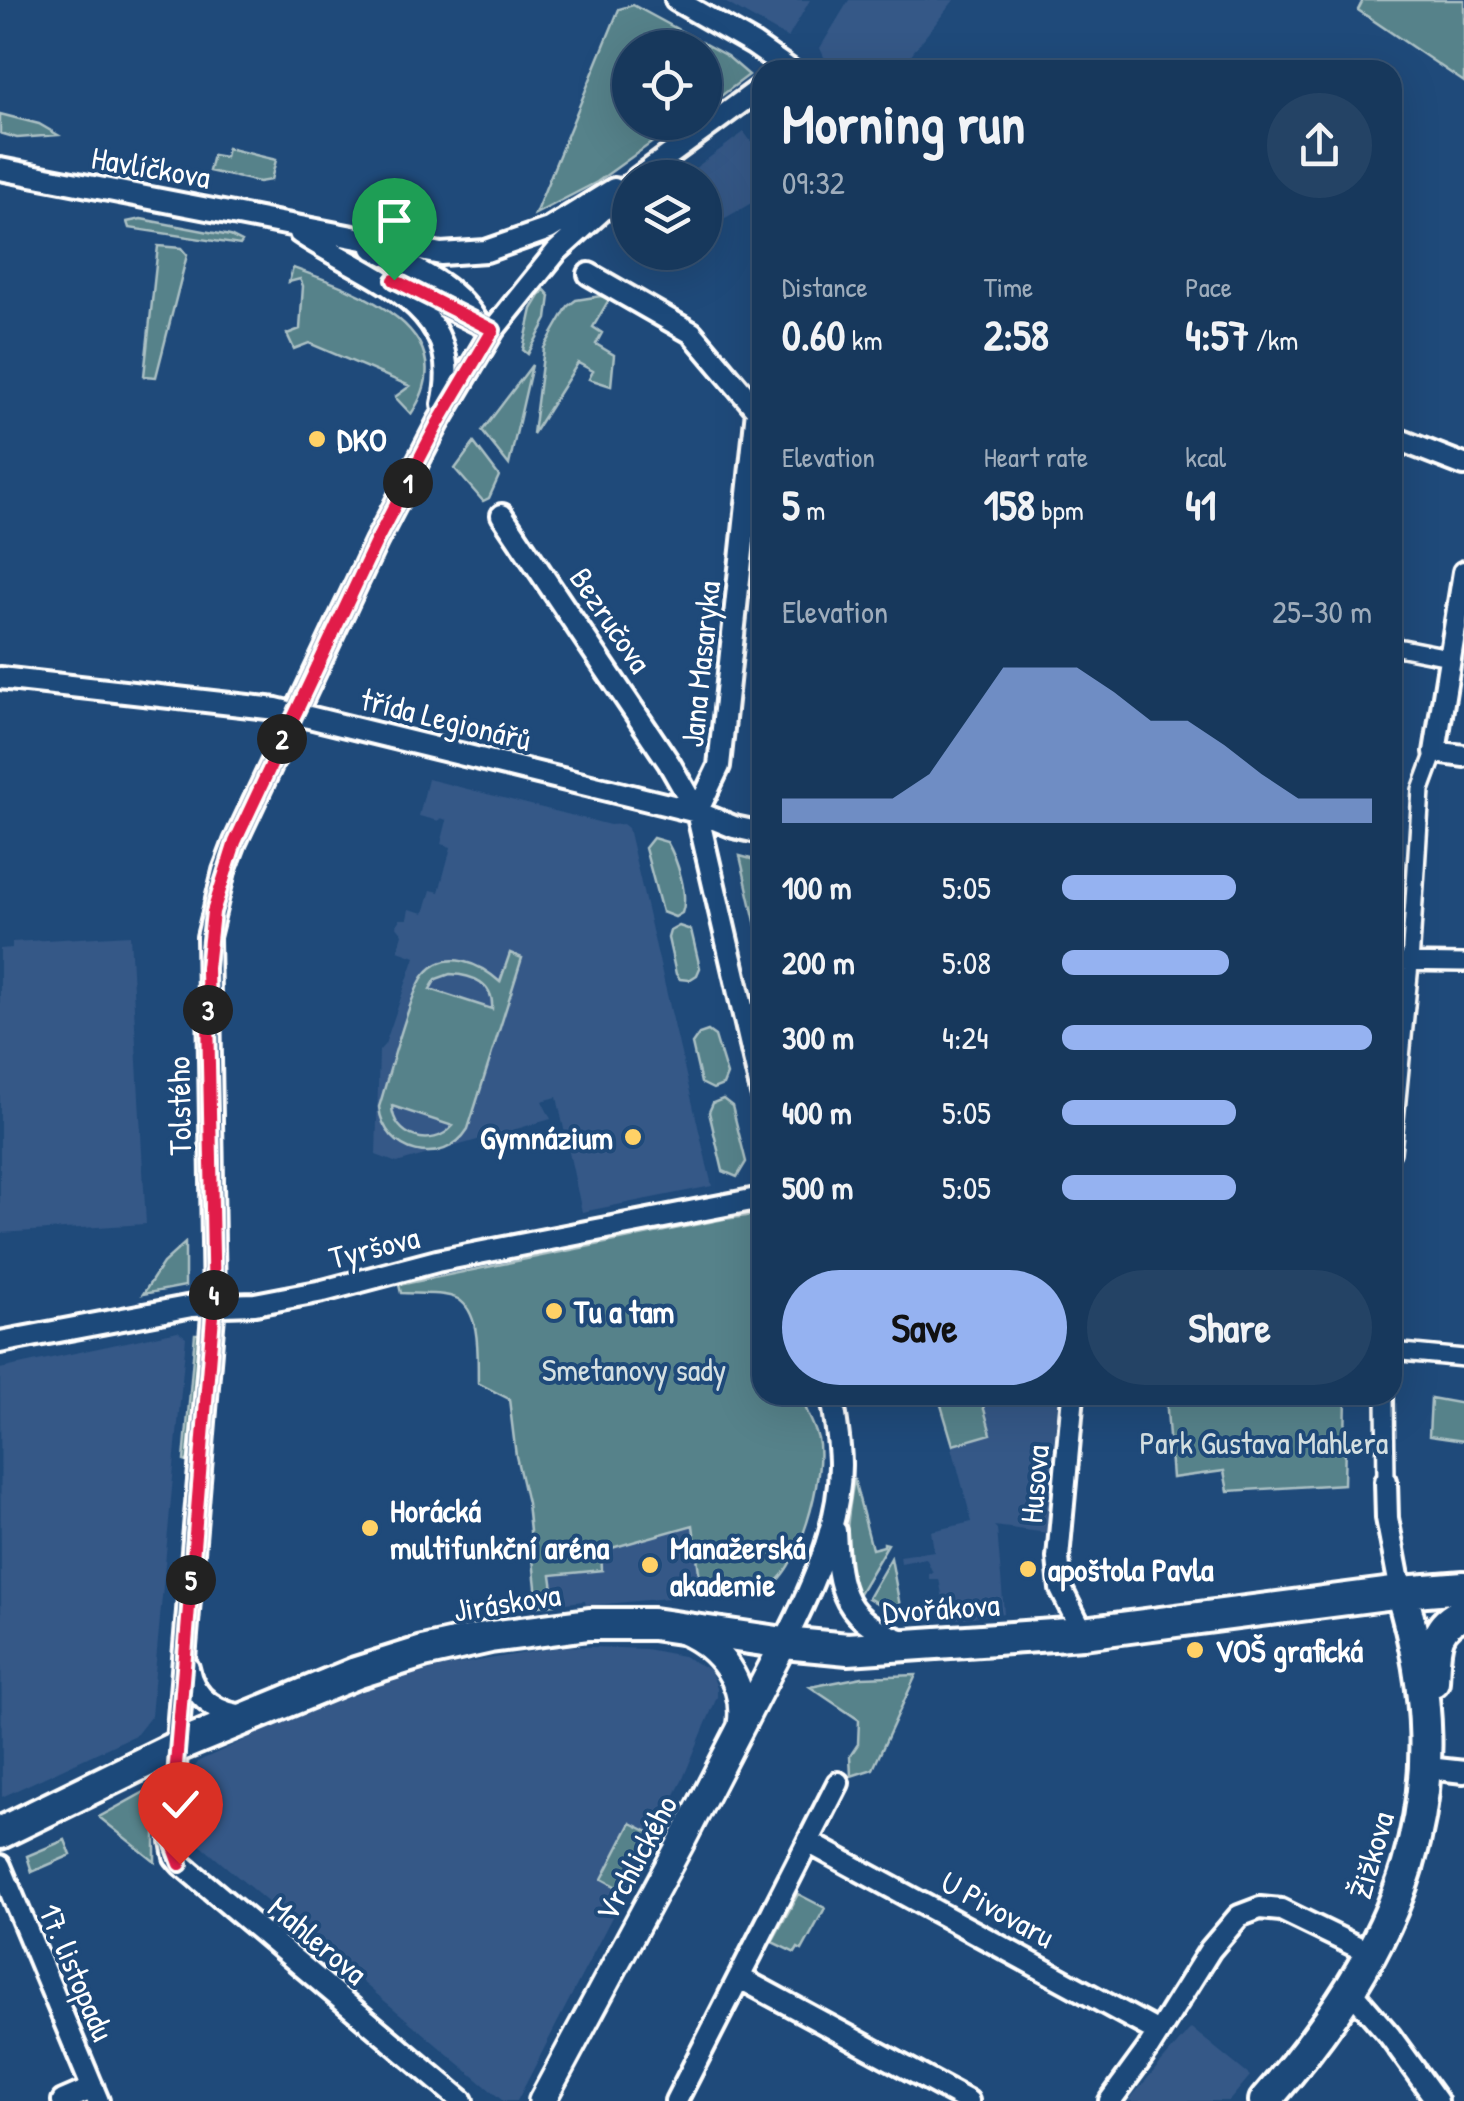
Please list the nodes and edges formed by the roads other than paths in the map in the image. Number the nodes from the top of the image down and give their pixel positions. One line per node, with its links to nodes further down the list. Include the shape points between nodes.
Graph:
1 (676, 0): 2 (street)
2 (775, 60)
3 (752, 94): 4 (street)
4 (661, 160)
5 (0, 169): 8 (street, Havlíčkova)
6 (612, 193): 9 (street, Havlíčkova, via 549,230 486,251 441,254)
7 (612, 200): 12 (street, Tolstého)
8 (290, 226): 9 (street, Havlíčkova); 10 (street, Havlíčkova)
9 (360, 240): 12 (street, Havlíčkova, via 444,285)
10 (341, 259): 12 (street, Havlíčkova); 14 (street, Havlíčkova, via 405,297 436,327 447,364)
11 (589, 274): 13 (street, via 692,332)
12 (484, 325): 14 (street, Tolstého)
13 (752, 401)
14 (438, 423): 23 (street, Tolstého)
15 (1402, 441): 16 (street)
16 (1457, 463)
17 (752, 479): 26 (street, Jana Masaryka, via 719,766)
18 (502, 516): 26 (street, Bezručova)
19 (1464, 572): 21 (street)
20 (1402, 648): 21 (street)
21 (1456, 658): 24 (street)
22 (0, 678): 23 (street, třída Legionářů)
23 (296, 714): 26 (street, třída Legionářů); 34 (street, Tolstého, via 235,842 208,937)
24 (1435, 752): 25 (street); 29 (street, via 1421,790)
25 (1464, 756)
26 (697, 812): 27 (street, třída Legionářů); 32 (street)
27 (752, 832)
28 (1402, 963): 29 (street)
29 (1410, 964): 30 (street); 31 (street)
30 (1464, 964)
31 (1402, 1048)
32 (752, 1050)
33 (752, 1200): 34 (street, Tyršova, via 255,1304)
34 (214, 1304): 35 (street, Tyršova); 50 (street, Tolstého)
35 (0, 1342)
36 (1402, 1352): 37 (street)
37 (1464, 1358)
38 (833, 1405): 42 (street, via 840,1466)
39 (1072, 1405): 47 (street, Husova, via 1058,1558 1061,1589)
40 (1385, 1405): 41 (street)
41 (1386, 1481): 44 (street)
42 (834, 1518): 48 (street); 49 (street, via 837,1571 848,1604 877,1630)
43 (1464, 1587): 44 (main road, Dvořákova)
44 (1401, 1592): 47 (main road, Dvořákova); 53 (main road, Žižkova)
45 (1464, 1613): 53 (main road, via 1436,1639)
46 (669, 1626): 48 (main road, Jiráskova); 51 (main road, Jiráskova, via 589,1624 474,1640 356,1673); 52 (street, via 723,1658 740,1699)
47 (1082, 1633): 49 (main road, Dvořákova)
48 (784, 1643): 49 (main road, Dvořákova, via 848,1649); 52 (street, Vrchlického)
49 (913, 1644)
50 (186, 1648): 51 (street, via 200,1696 221,1710); 54 (street, Tolstého)
51 (252, 1716): 54 (main road, Jiráskova)
52 (740, 1730): 69 (street, Vrchlického)
53 (1426, 1733): 55 (main road, Žižkova)
54 (178, 1746): 58 (main road, Jiráskova); 68 (street, Mahlerova, via 172,1842 180,1864)
55 (1428, 1768): 56 (street); 61 (main road, Žižkova, via 1404,1879)
56 (1464, 1772)
57 (838, 1782): 59 (street)
58 (0, 1833)
59 (808, 1842): 62 (street); 64 (street, U Pivovaru)
60 (0, 1866): 65 (street, 17. listopadu)
61 (1372, 1954): 63 (main road, Žižkova); 64 (street, via 1282,1910 1260,1908 1239,1916 1210,1950)
62 (740, 1978): 66 (street); 70 (street)
63 (1351, 1990): 72 (main road, Žižkova); 73 (street)
64 (1158, 2032): 71 (street)
65 (95, 2094): 67 (street)
66 (680, 2100)
67 (64, 2101)
68 (462, 2101)
69 (542, 2101)
70 (968, 2101)
71 (1110, 2101)
72 (1264, 2101)
73 (1436, 2101)

